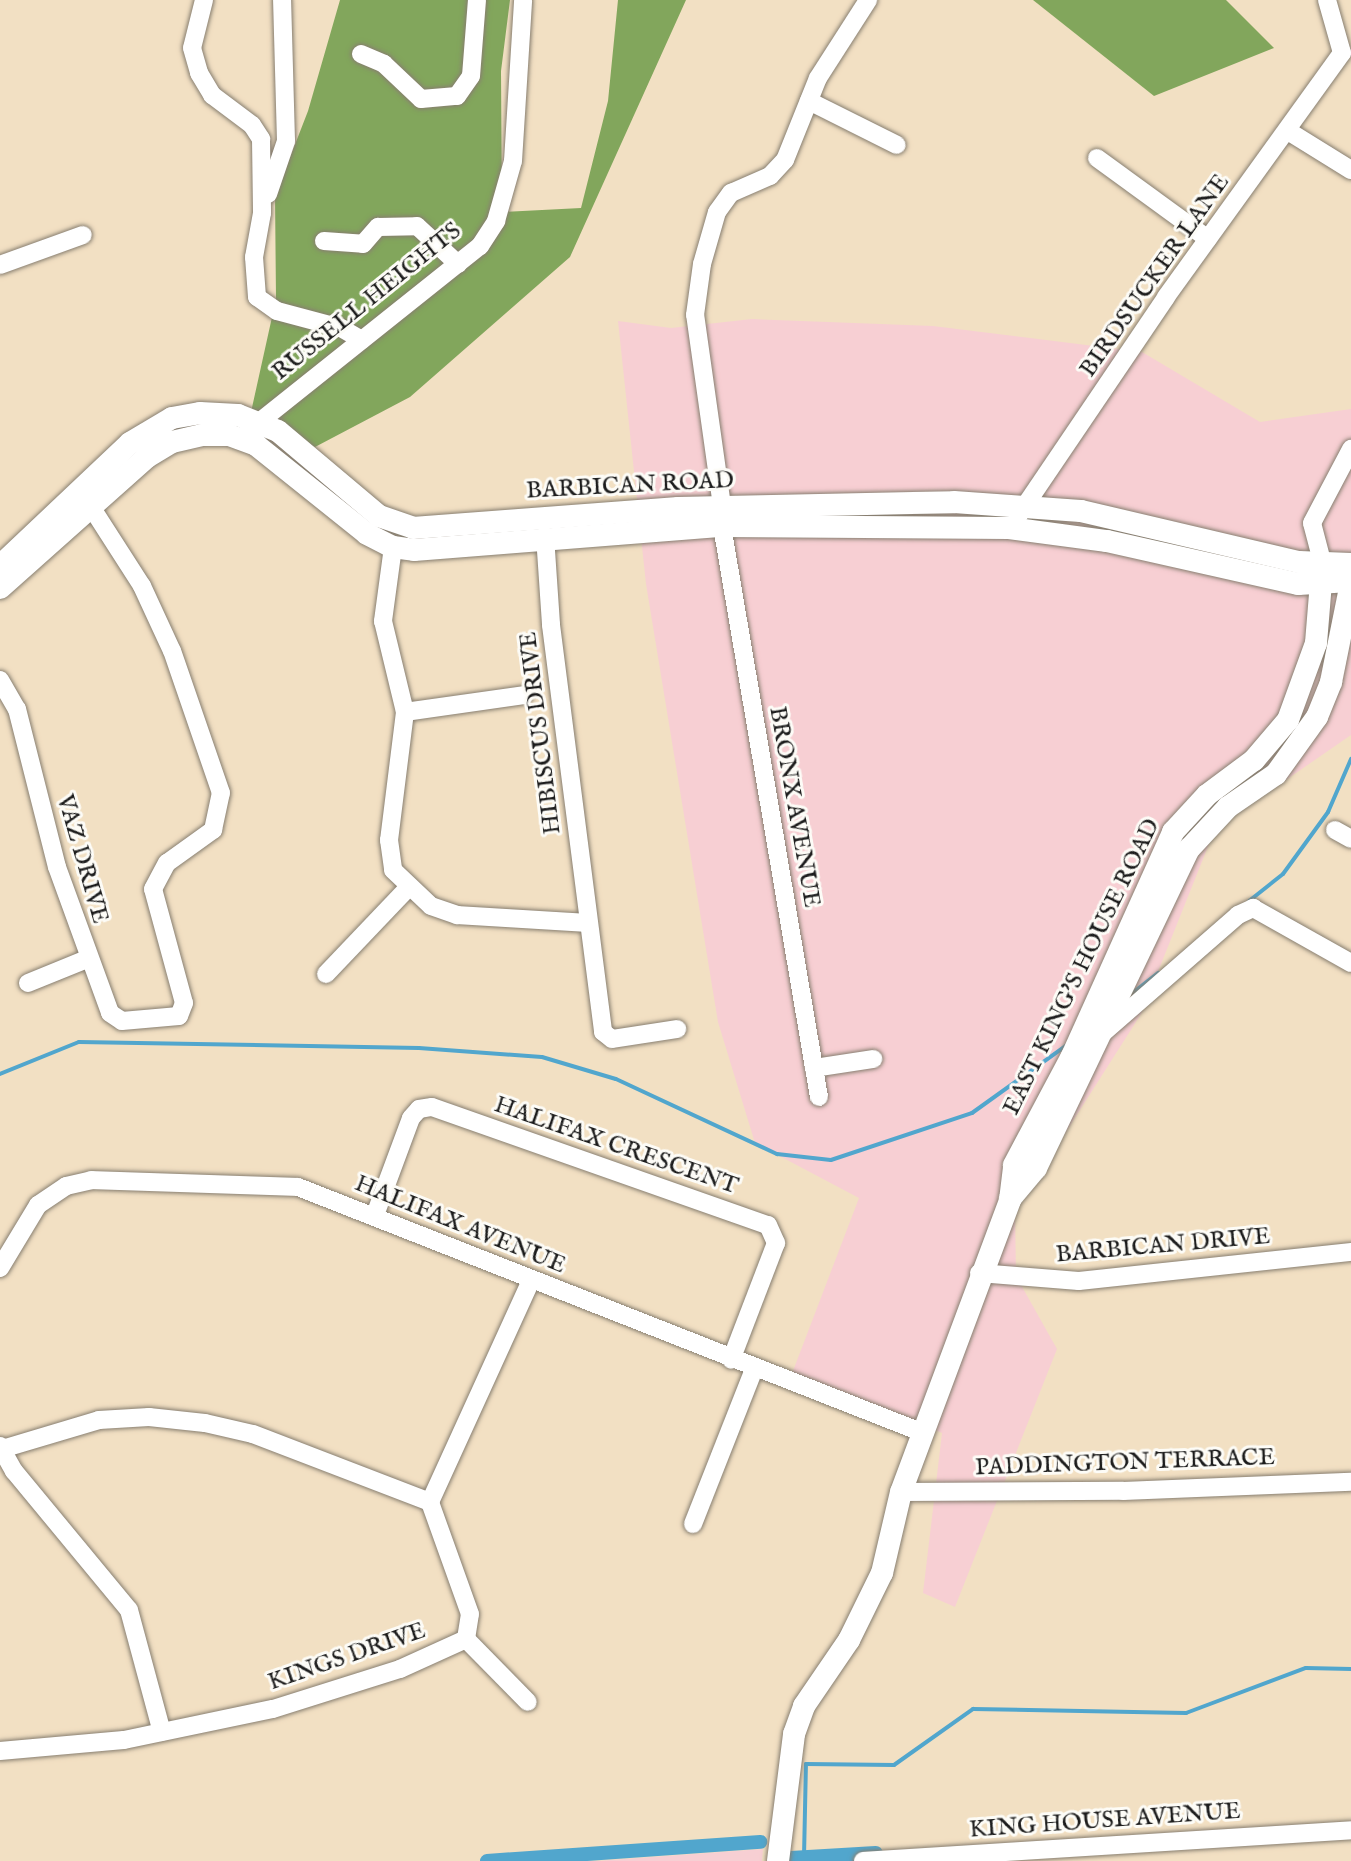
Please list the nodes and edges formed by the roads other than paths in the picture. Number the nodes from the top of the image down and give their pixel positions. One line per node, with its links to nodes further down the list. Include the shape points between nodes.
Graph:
1 (204, 0): 14 (street, via 192,48 212,95 252,125 261,139)
2 (282, 0): 14 (street, via 286,141)
3 (477, 0): 8 (street, via 471,76 457,96 421,99 384,64)
4 (523, 0): 18 (street, RUSSELL HEIGHTS, via 513,161 496,221 480,246)
5 (868, 0): 9 (street, BRONX AVENUE)
6 (1327, 0): 7 (street)
7 (1346, 52): 10 (street, BIRDSUCKER LANE)
8 (361, 54)
9 (809, 101): 11 (street); 26 (street, BRONX AVENUE, via 785,160 770,176 731,193 717,212 702,264 695,315)
10 (1288, 131): 13 (street); 16 (street, BIRDSUCKER LANE)
11 (897, 145)
12 (1097, 158): 16 (street)
13 (1351, 170)
14 (262, 213): 20 (street, via 254,257 257,297 277,311 341,328)
15 (83, 235): 19 (street)
16 (1208, 239): 24 (street, BIRDSUCKER LANE)
17 (324, 241): 18 (street, via 363,244 386,224 417,226)
18 (458, 264): 20 (street, RUSSELL HEIGHTS)
19 (0, 265)
20 (362, 340): 21 (street, RUSSELL HEIGHTS)
21 (256, 421): 22 (street, RUSSELL HEIGHTS); 26 (main road, BARBICAN ROAD, via 301,447 379,516 413,528); 30 (main road, BARBICAN ROAD, via 200,413 151,428)
22 (242, 439): 25 (main road, BARBICAN ROAD, via 202,435 172,442); 29 (main road, BARBICAN ROAD, via 272,456 367,534)
23 (1351, 449): 32 (street, via 1312,523)
24 (1027, 505): 26 (main road, BARBICAN ROAD); 27 (street, BIRDSUCKER LANE); 32 (main road, BARBICAN ROAD, via 1081,511)
25 (92, 508): 33 (main road, BARBICAN ROAD); 39 (street, VAZ DRIVE, via 142,586 172,651 221,793 213,830 157,874 153,889 184,1007 179,1016 122,1021 110,1013)
26 (722, 516): 27 (main road, BARBICAN ROAD); 28 (main road, BARBICAN ROAD); 46 (street, BRONX AVENUE)
27 (1009, 528): 32 (main road, BARBICAN ROAD)
28 (545, 536): 29 (main road, BARBICAN ROAD, via 414,550); 38 (street, HIBISCUS DRIVE)
29 (393, 547): 36 (street, via 383,621)
30 (0, 566)
31 (1351, 574): 32 (main road, BARBICAN ROAD); 44 (main road, EAST KING'S HOUSE ROAD, via 1331,682 1317,717 1276,774 1203,829 1128,971)
32 (1322, 575): 48 (main road, EAST KING'S HOUSE ROAD, via 1316,643 1288,720 1254,760 1197,805 1173,832 1072,1056 1014,1165)
33 (0, 588)
34 (0, 680): 39 (street, VAZ DRIVE, via 17,709 57,867)
35 (524, 695): 36 (street)
36 (405, 712): 37 (street, via 388,856)
37 (407, 889): 38 (street, via 431,906 457,915); 41 (street)
38 (588, 923): 43 (street, HIBISCUS DRIVE, via 603,1032 612,1039)
39 (87, 959): 42 (street)
40 (1351, 963): 44 (street, via 1253,908 1238,915)
41 (326, 974)
42 (28, 983)
43 (677, 1029)
44 (1103, 1031): 48 (main road, EAST KING'S HOUSE ROAD, via 1036,1168)
45 (873, 1059): 46 (street)
46 (814, 1068): 47 (street, BRONX AVENUE)
47 (819, 1097)
48 (1010, 1200): 52 (main road, EAST KING'S HOUSE ROAD)
49 (375, 1215): 51 (street, HALIFAX AVENUE, via 298,1187 91,1180 66,1186 38,1205); 53 (street, HALIFAX AVENUE); 54 (street, HALIFAX CRESCENT, via 411,1118 419,1109 432,1107 768,1225 776,1243)
50 (1351, 1252): 52 (street, BARBICAN DRIVE, via 1079,1281)
51 (0, 1268)
52 (979, 1273): 56 (main road, EAST KING'S HOUSE ROAD)
53 (531, 1280): 54 (street, HALIFAX AVENUE); 60 (street)
54 (731, 1360): 55 (street, HALIFAX AVENUE)
55 (754, 1369): 56 (street, HALIFAX AVENUE); 61 (street)
56 (921, 1432): 59 (main road, EAST KING'S HOUSE ROAD)
57 (1, 1448): 60 (street, via 99,1420 149,1417 205,1423 253,1434); 64 (street, via 14,1471 129,1610)
58 (1351, 1482): 59 (street, PADDINGTON TERRACE)
59 (901, 1492): 67 (main road, EAST KING'S HOUSE ROAD, via 882,1573 849,1640 804,1706 784,1788)
60 (430, 1502): 62 (street, via 470,1614)
61 (693, 1524)
62 (466, 1639): 63 (street); 64 (street, KINGS DRIVE, via 400,1669 315,1697)
63 (528, 1702)
64 (162, 1732): 65 (street, KINGS DRIVE)
65 (0, 1751)
66 (1351, 1830): 68 (street, KING HOUSE AVENUE)
67 (778, 1861)
68 (863, 1861)

